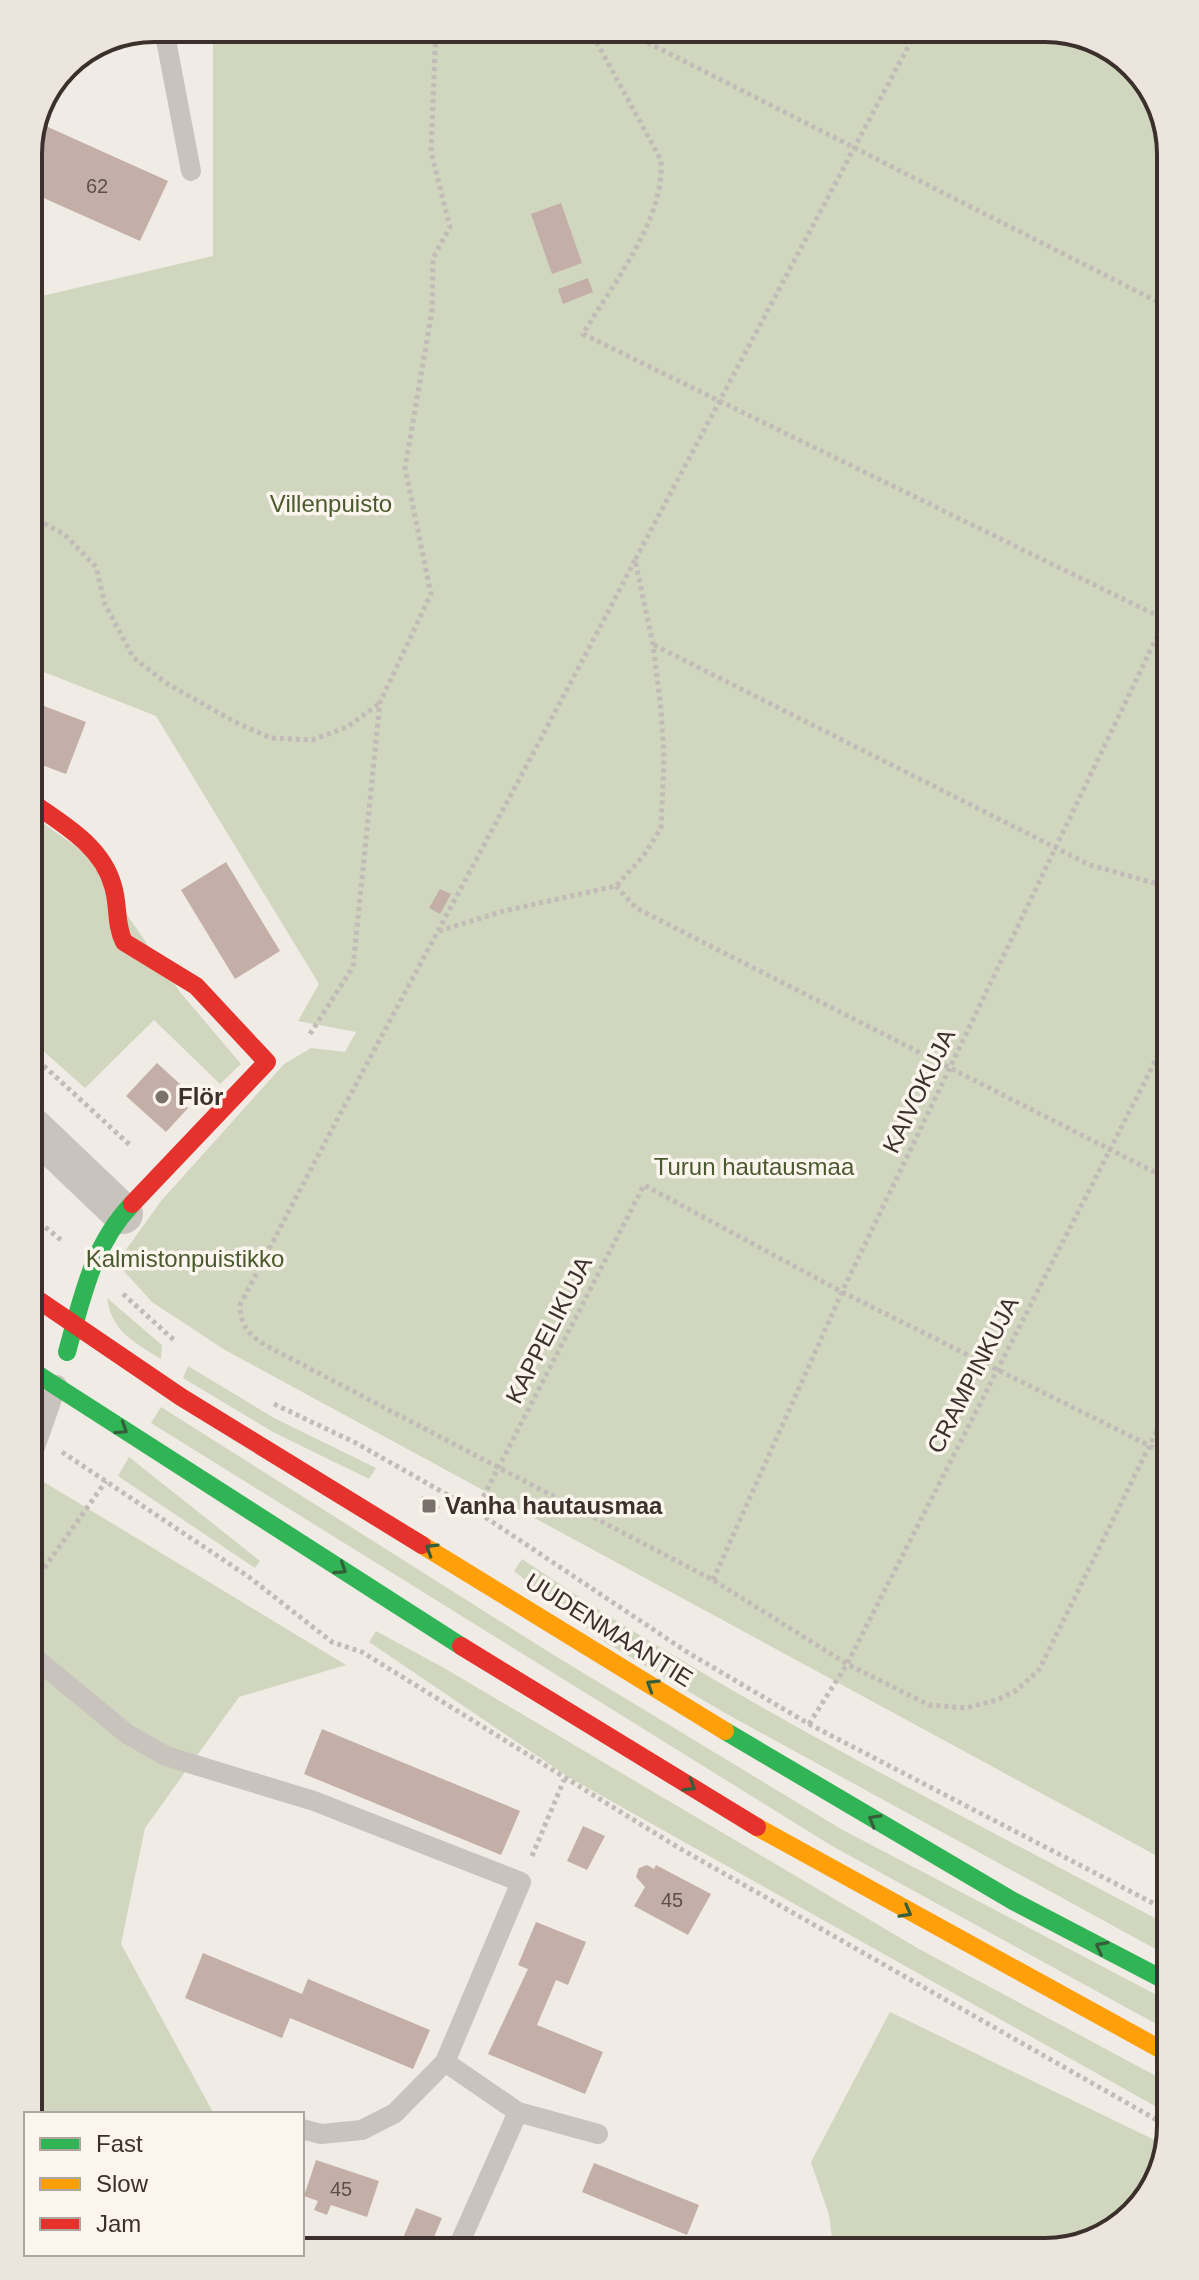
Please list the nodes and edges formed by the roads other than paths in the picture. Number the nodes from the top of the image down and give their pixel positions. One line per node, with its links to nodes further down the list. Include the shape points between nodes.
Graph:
1 (166, 42): 2 (lane)
2 (191, 171)
3 (42, 809): 5 (main road, via 101,858 114,885 123,941 199,988 267,1062)
4 (42, 1137): 5 (street)
5 (123, 1214): 7 (main road, via 91,1266)
6 (42, 1302): 7 (main road, UUDENMAANTIE)
7 (75, 1325): 9 (main road); 12 (main road, UUDENMAANTIE, one-way to 7, via 1013,1901 821,1790 181,1397)
8 (42, 1377): 9 (main road)
9 (57, 1385): 10 (lane); 13 (main road, one-way to 13, via 527,1688 737,1815)
10 (42, 1426)
11 (42, 1664): 14 (lane, via 127,1734 166,1756 314,1801 521,1882)
12 (1157, 1976)
13 (1157, 2048)
14 (445, 2062): 15 (lane); 16 (lane, via 395,2113 362,2130 321,2134)
15 (518, 2112): 17 (lane); 18 (lane)
16 (304, 2130)
17 (598, 2134)
18 (462, 2238)

